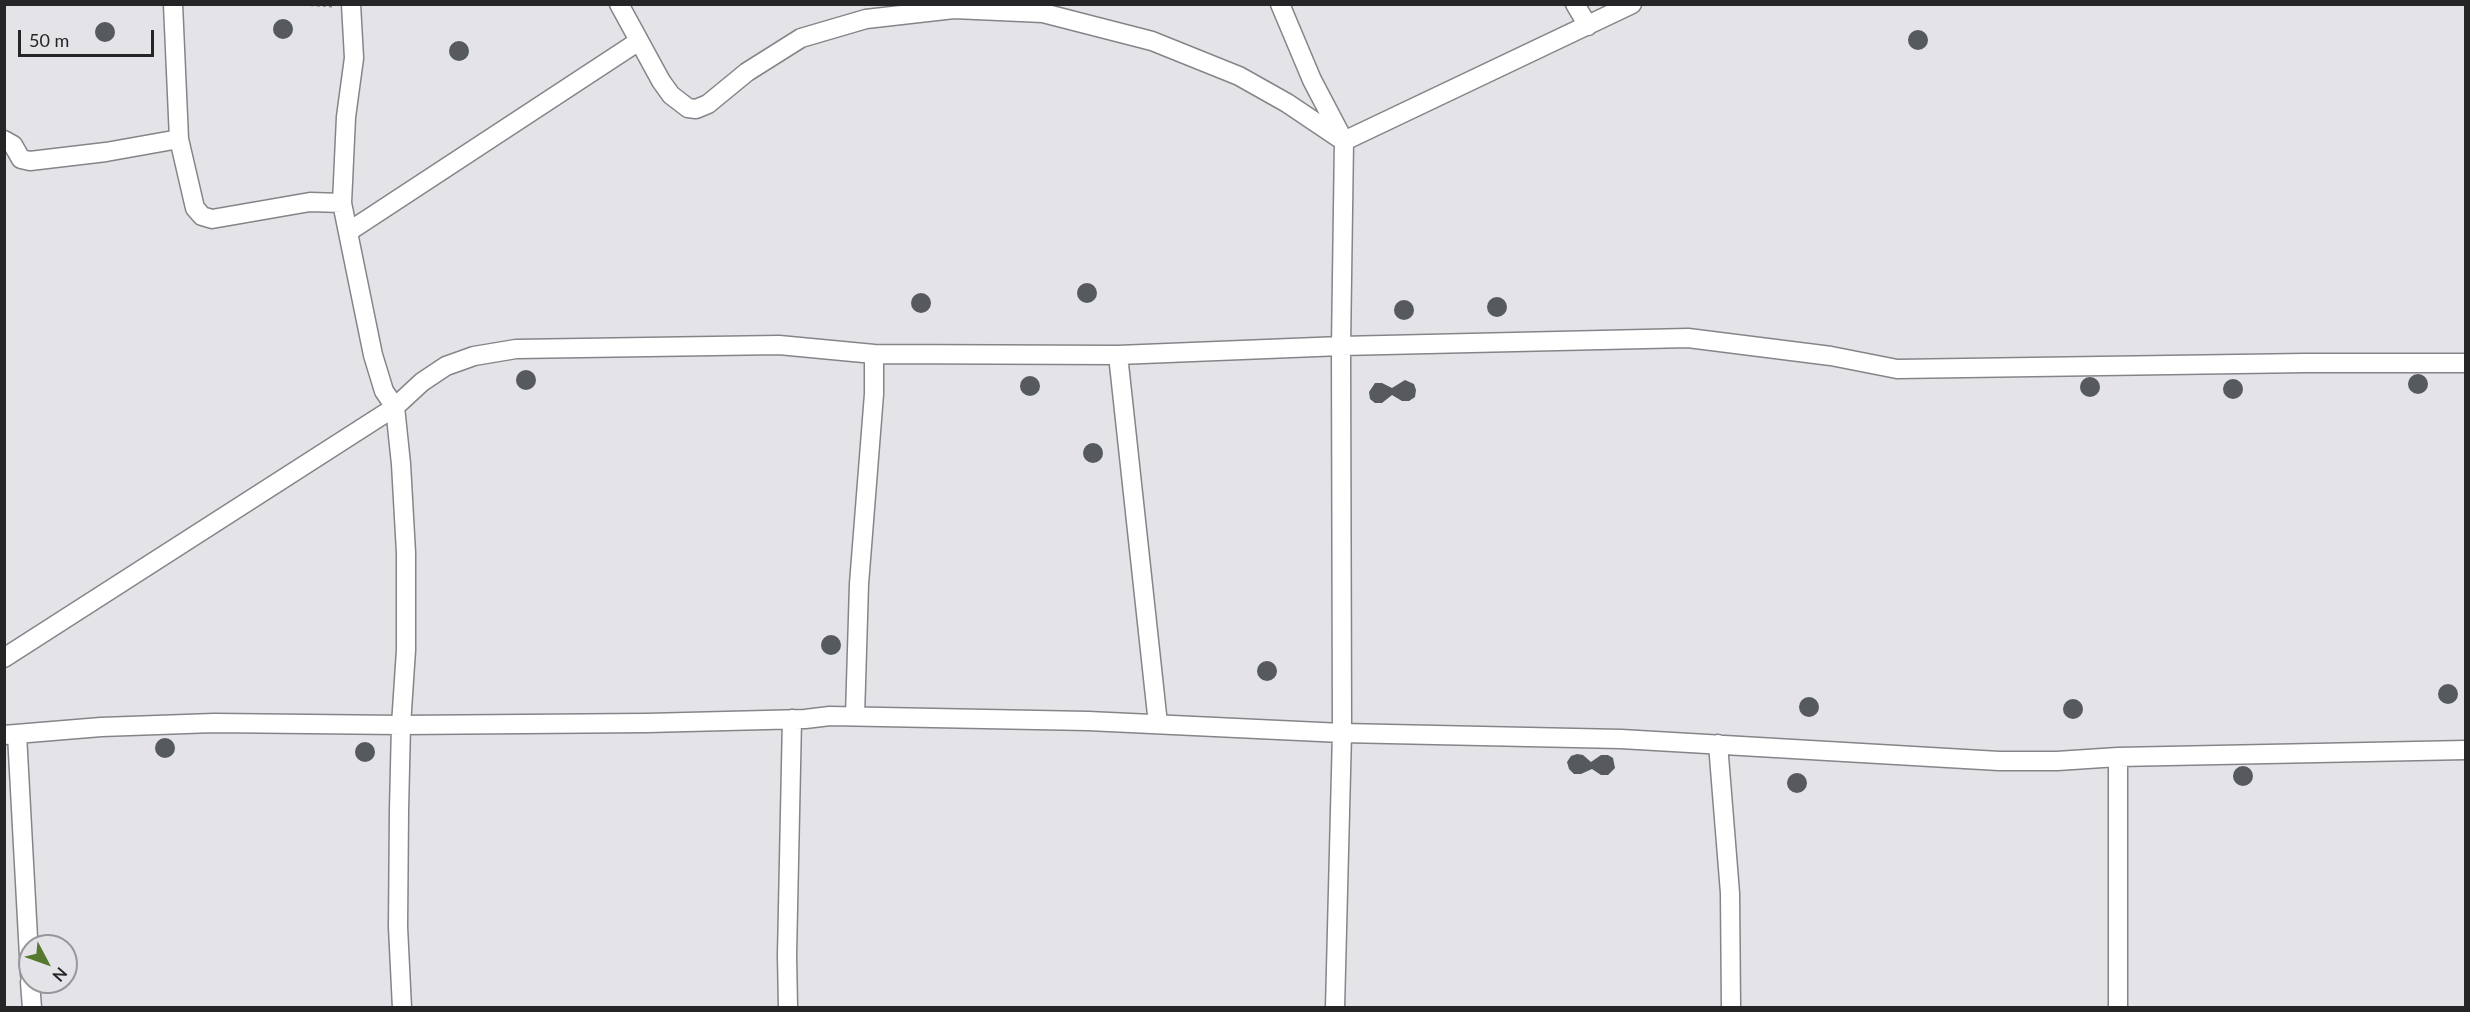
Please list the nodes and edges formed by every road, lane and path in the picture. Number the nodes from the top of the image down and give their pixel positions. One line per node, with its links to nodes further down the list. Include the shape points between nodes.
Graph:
1 (173, 4): 10 (street)
2 (299, 4): 7 (path)
3 (619, 4): 9 (street)
4 (1280, 4): 12 (street, via 1312,80)
5 (1575, 4): 8 (street)
6 (1632, 4): 8 (street)
7 (351, 5): 13 (street, via 354,58 346,117)
8 (1588, 26): 12 (street)
9 (639, 41): 12 (street, via 671,95 688,108 696,109 708,105 747,72 801,38 866,19 954,9 1043,13 1152,41 1239,76 1287,102); 14 (street)
10 (179, 139): 11 (street, via 30,161 21,159); 13 (street, via 191,196 202,216 212,219 310,202)
11 (4, 140)
12 (1344, 141): 15 (street)
13 (342, 203): 14 (street)
14 (348, 232): 19 (street, via 373,355 384,391)
15 (1341, 346): 17 (street); 18 (street, via 1688,338 1831,356 1897,369); 25 (street)
16 (874, 354): 17 (street); 19 (street, via 779,345 516,349 474,356 446,366 422,381); 21 (street)
17 (1118, 355): 23 (street)
18 (2466, 363)
19 (395, 407): 20 (street); 24 (street, via 406,553)
20 (4, 658)
21 (855, 716): 22 (street); 23 (street)
22 (792, 719): 24 (street); 32 (street)
23 (1158, 724): 25 (street)
24 (401, 725): 26 (street, via 214,723); 31 (street, via 398,927)
25 (1342, 734): 27 (street); 33 (street)
26 (11, 735): 30 (street)
27 (1718, 744): 29 (street, via 1999,761); 34 (street, via 1730,893)
28 (2466, 750): 29 (street)
29 (2118, 757): 35 (street)
30 (27, 934)
31 (402, 1008)
32 (788, 1008)
33 (1335, 1008)
34 (1731, 1008)
35 (2118, 1008)

